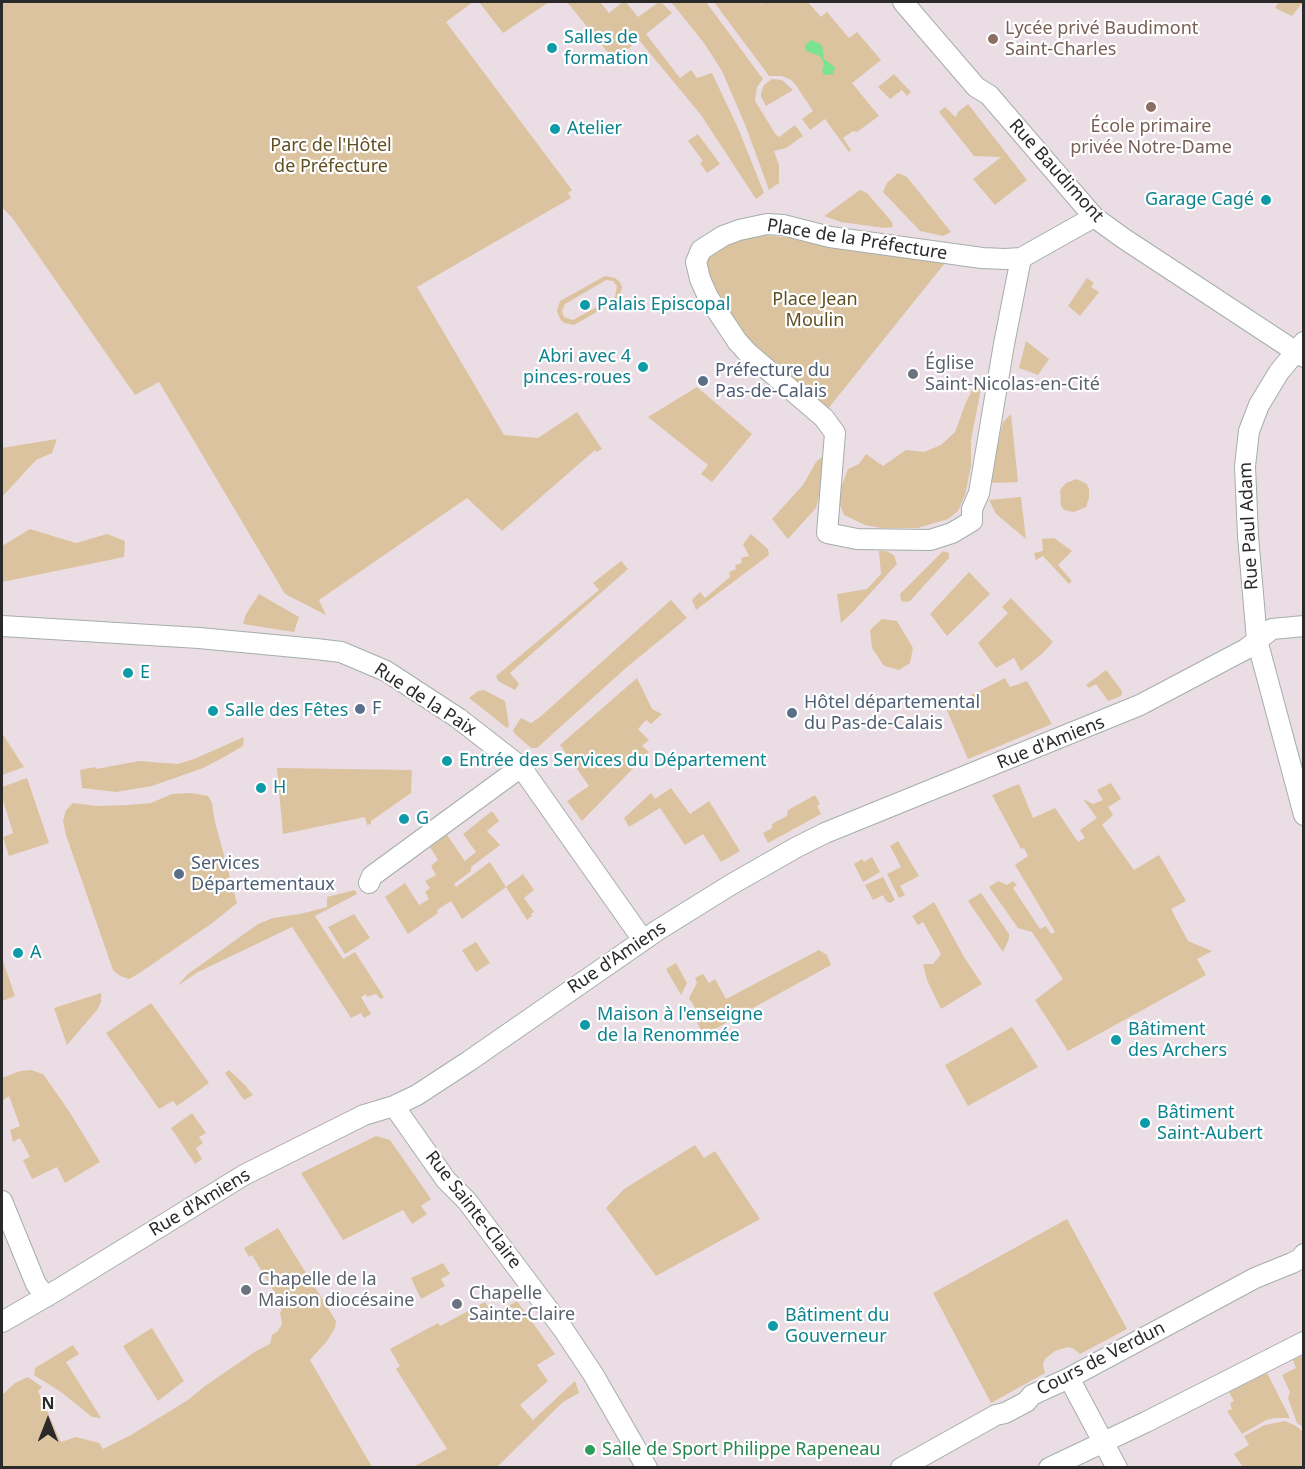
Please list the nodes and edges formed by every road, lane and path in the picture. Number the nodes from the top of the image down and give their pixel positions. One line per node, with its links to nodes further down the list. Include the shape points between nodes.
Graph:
1 (903, 2): 2 (street, Rue Baudimont)
2 (1094, 217): 3 (street, Place de la Préfecture); 4 (street, Rue Baudimont)
3 (1020, 258): 3 (street, Place de la Préfecture, via 957,255 767,224 723,236 701,250 696,259 699,279 737,341 835,433 827,533 857,539 930,540 972,521)
4 (1301, 351): 7 (street, Rue Paul Adam, via 1263,396 1246,445 1245,499)
5 (2, 626): 8 (street, Rue de la Paix, via 199,638 341,652 386,671 458,718)
6 (1304, 626): 7 (street, Rue d'Amiens, via 1272,629)
7 (1257, 640): 9 (street, Rue Paul Adam); 11 (street, Rue d'Amiens, via 1140,705 825,833 732,884)
8 (521, 767): 10 (street, via 372,876); 11 (street, Rue de la Paix)
9 (1304, 815)
10 (369, 883)
11 (643, 940): 12 (street, Rue d'Amiens, via 469,1061)
12 (394, 1106): 15 (street, Rue d'Amiens, via 364,1115 244,1175); 20 (street, Rue Sainte-Claire, via 446,1180 564,1329)
13 (2, 1201): 15 (street, via 36,1284)
14 (1304, 1254): 18 (street, Cours de Verdun)
15 (46, 1297): 16 (street, Rue d'Amiens)
16 (2, 1322)
17 (1304, 1342): 19 (street)
18 (1069, 1378): 19 (street); 21 (street, Cours de Verdun)
19 (1103, 1441): 22 (street); 23 (street)
20 (648, 1467)
21 (901, 1467)
22 (1049, 1467)
23 (1117, 1467)

